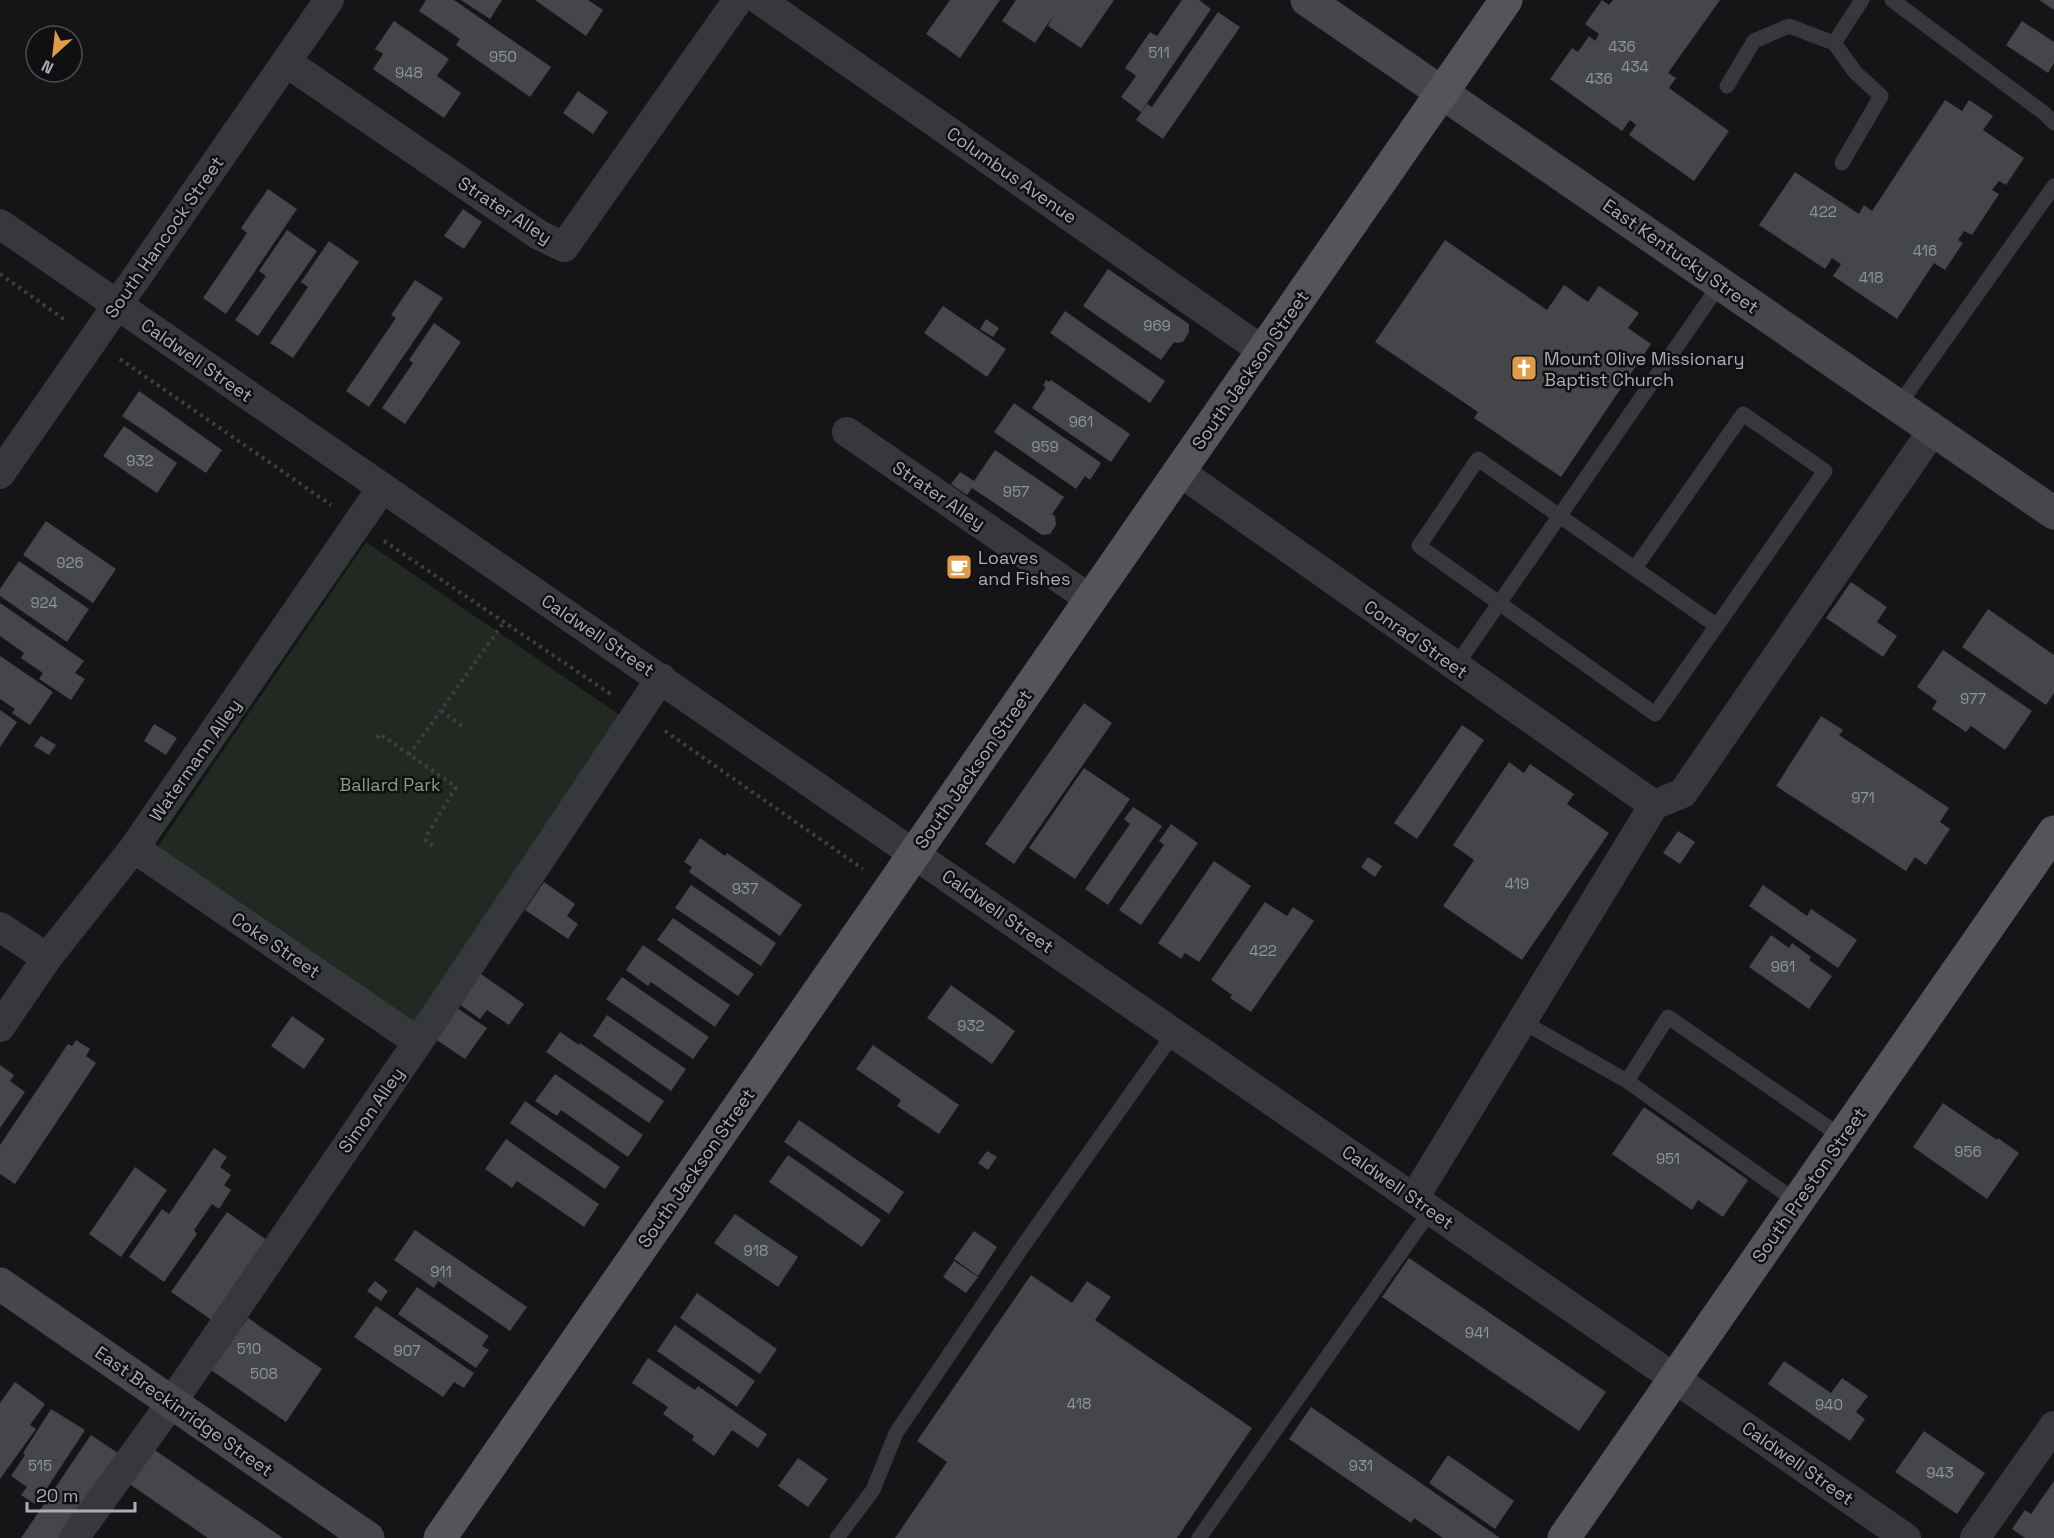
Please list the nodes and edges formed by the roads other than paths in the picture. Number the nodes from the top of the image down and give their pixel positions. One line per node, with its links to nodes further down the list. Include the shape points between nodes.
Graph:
1 (328, 0): 9 (street, South Hancock Street)
2 (738, 0): 9 (street, Strater Alley, via 564,247 539,235)
3 (760, 0): 18 (street, Columbus Avenue)
4 (1307, 0): 11 (street, East Kentucky Street)
5 (1506, 0): 11 (main road, South Jackson Street)
6 (1862, 0): 8 (lane)
7 (1892, 0): 12 (lane)
8 (1834, 43): 10 (lane, via 1788,26 1754,41); 13 (lane, via 1855,72 1881,96)
9 (286, 62): 17 (street, South Hancock Street)
10 (1727, 86)
11 (1443, 93): 16 (street, East Kentucky Street); 18 (main road, South Jackson Street)
12 (2054, 123)
13 (1842, 163)
14 (2054, 186): 19 (lane)
15 (0, 224): 17 (street, Caldwell Street)
16 (1720, 284): 19 (street, East Kentucky Street); 26 (lane)
17 (117, 304): 23 (street, South Hancock Street); 24 (street, Caldwell Street)
18 (1263, 351): 22 (main road, South Jackson Street)
19 (1898, 406): 20 (street, East Kentucky Street)
20 (1933, 430): 25 (street, East Kentucky Street); 33 (street, via 1683,793)
21 (847, 432): 28 (street, Strater Alley)
22 (1180, 472): 28 (main road, South Jackson Street); 31 (street, Conrad Street)
23 (0, 474)
24 (382, 488): 32 (street, Caldwell Street); 35 (street, Watermann Alley)
25 (2054, 513)
26 (1560, 515): 27 (lane); 29 (lane); 29 (lane, via 1478,459 1419,546)
27 (1635, 568): 30 (lane); 30 (lane, via 1743,414 1825,471)
28 (1090, 599): 36 (main road, South Jackson Street)
29 (1499, 602): 30 (lane, via 1655,714); 31 (lane)
30 (1717, 626)
31 (1455, 667): 33 (street, Conrad Street)
32 (661, 678): 36 (street, Caldwell Street); 42 (street, Simon Alley)
33 (1654, 805): 39 (street)
34 (2054, 832): 44 (main road, South Preston Street)
35 (134, 848): 38 (street, Watermann Alley); 42 (street, Coke Street)
36 (915, 853): 41 (street, Caldwell Street); 53 (main road, South Jackson Street)
37 (0, 927): 38 (street)
38 (47, 958): 40 (street, Watermann Alley)
39 (1523, 1022): 43 (lane); 46 (street)
40 (0, 1027)
41 (1174, 1033): 46 (street, Caldwell Street); 54 (lane, via 896,1433 873,1490)
42 (418, 1042): 49 (street, Simon Alley)
43 (1627, 1081): 44 (lane, via 1668,1017); 45 (lane)
44 (1842, 1137): 45 (main road, South Preston Street)
45 (1797, 1202): 48 (main road, South Preston Street)
46 (1423, 1204): 48 (street, Caldwell Street); 55 (lane)
47 (0, 1284): 49 (street, East Breckinridge Street)
48 (1675, 1378): 56 (main road, South Preston Street); 57 (street, Caldwell Street)
49 (172, 1402): 51 (street, Simon Alley); 52 (street, East Breckinridge Street)
50 (2054, 1426): 58 (street)
51 (74, 1538)
52 (368, 1538)
53 (440, 1538)
54 (837, 1538)
55 (1199, 1538)
56 (1564, 1538)
57 (1906, 1538)
58 (1976, 1538)

